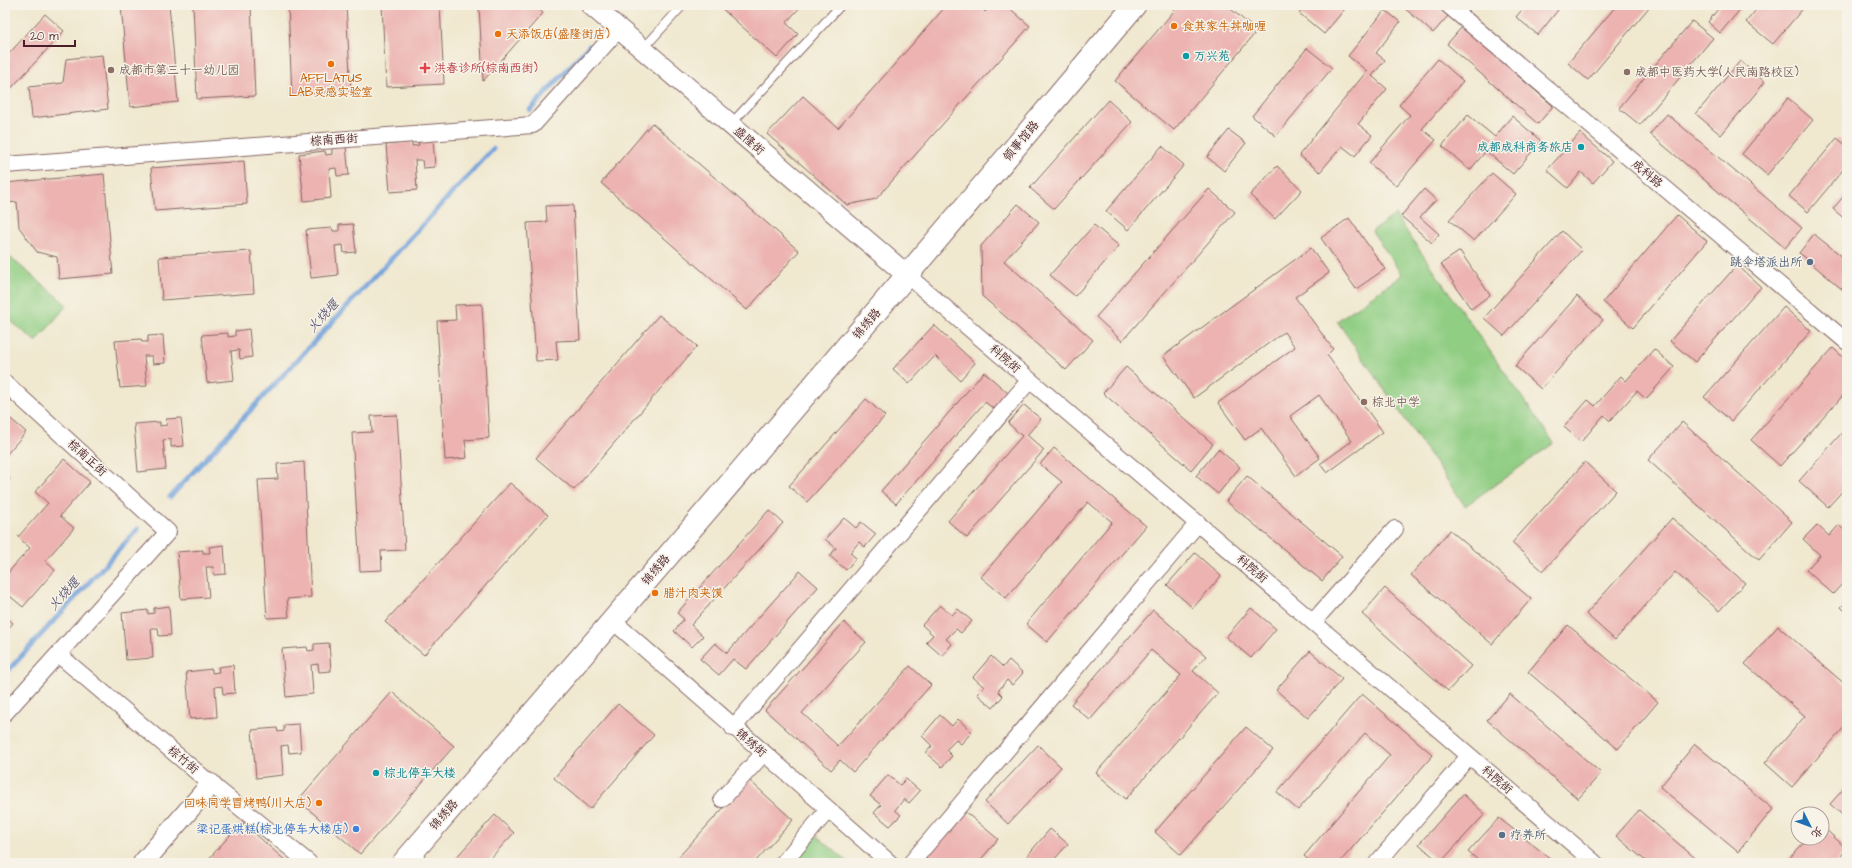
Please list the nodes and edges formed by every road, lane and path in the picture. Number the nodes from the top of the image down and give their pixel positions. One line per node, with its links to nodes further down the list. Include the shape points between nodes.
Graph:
1 (592, 5): 6 (street, 盛隆街)
2 (683, 5): 7 (lane)
3 (841, 5): 8 (lane)
4 (1135, 5): 10 (main road, 领事馆路)
5 (1448, 5): 11 (street, 成科路)
6 (619, 29): 7 (street, 盛隆街); 9 (street, 棕南西街, via 533,125)
7 (643, 49): 8 (street, 盛隆街)
8 (730, 125): 10 (street, 盛隆街)
9 (5, 165)
10 (908, 276): 12 (street, 科院街); 16 (main road, 锦绣路)
11 (1847, 342)
12 (1029, 381): 14 (street, 科院街); 20 (street)
13 (5, 383): 18 (street, 棕南正街, via 168,532)
14 (1198, 523): 17 (street, 科院街); 31 (street)
15 (1395, 529): 17 (street)
16 (613, 621): 20 (street, 锦绣街); 28 (main road, 锦绣路)
17 (1313, 622): 22 (street, 科院街)
18 (59, 655): 19 (street); 23 (street, 棕竹街)
19 (5, 713)
20 (733, 728): 21 (street, 锦绣街)
21 (763, 754): 24 (street); 25 (street, 锦绣街)
22 (1469, 756): 32 (street); 33 (street, 科院街)
23 (211, 784): 26 (street); 27 (street, 棕竹街)
24 (722, 799)
25 (828, 810): 29 (street); 30 (street, 锦绣街)
26 (143, 863)
27 (309, 863)
28 (403, 863)
29 (783, 863)
30 (890, 863)
31 (911, 863)
32 (1377, 863)
33 (1595, 863)

